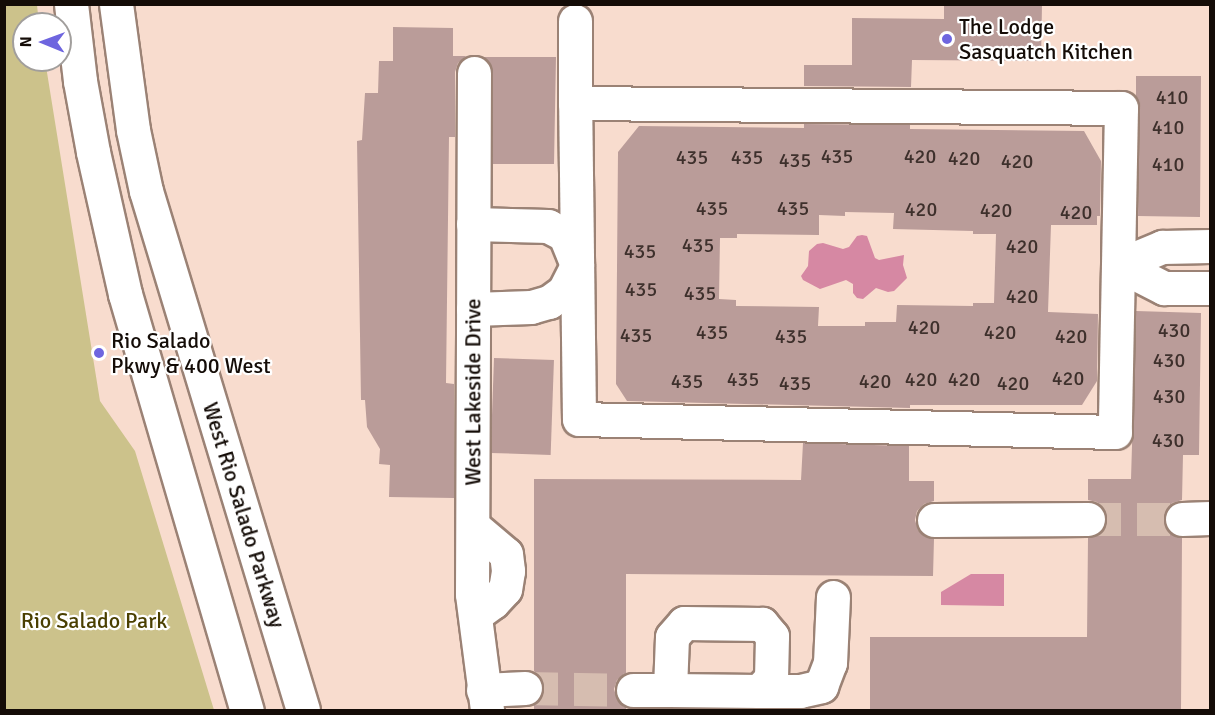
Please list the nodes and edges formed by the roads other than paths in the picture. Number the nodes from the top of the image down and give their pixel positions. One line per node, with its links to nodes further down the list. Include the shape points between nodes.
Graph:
1 (70, 4): 20 (main road, via 93,152 125,294)
2 (116, 4): 21 (main road, West Rio Salado Parkway, via 131,119 146,191)
3 (575, 21): 5 (main road)
4 (474, 73): 6 (main road, West Lakeside Drive)
5 (575, 103): 8 (main road); 9 (main road, via 1121,108)
6 (473, 224): 8 (main road, via 548,226 565,235); 11 (main road, West Lakeside Drive)
7 (1210, 246): 9 (main road, via 1162,247)
8 (577, 265): 9 (main road, via 579,419 1115,432); 11 (main road, via 564,291 549,302 531,308)
9 (1119, 265): 10 (main road, via 1164,288)
10 (1210, 288)
11 (473, 309): 19 (main road, West Lakeside Drive, via 472,526 475,615)
12 (1088, 519): 13 (main road)
13 (934, 520)
14 (833, 597): 18 (main road, via 830,663 821,686 800,691)
15 (525, 688): 19 (main road)
16 (633, 690): 17 (main road)
17 (670, 690): 18 (main road); 18 (main road, via 672,637 684,623 762,624 772,636 771,678)
18 (759, 691)
19 (485, 700)
20 (247, 711)
21 (303, 711)

